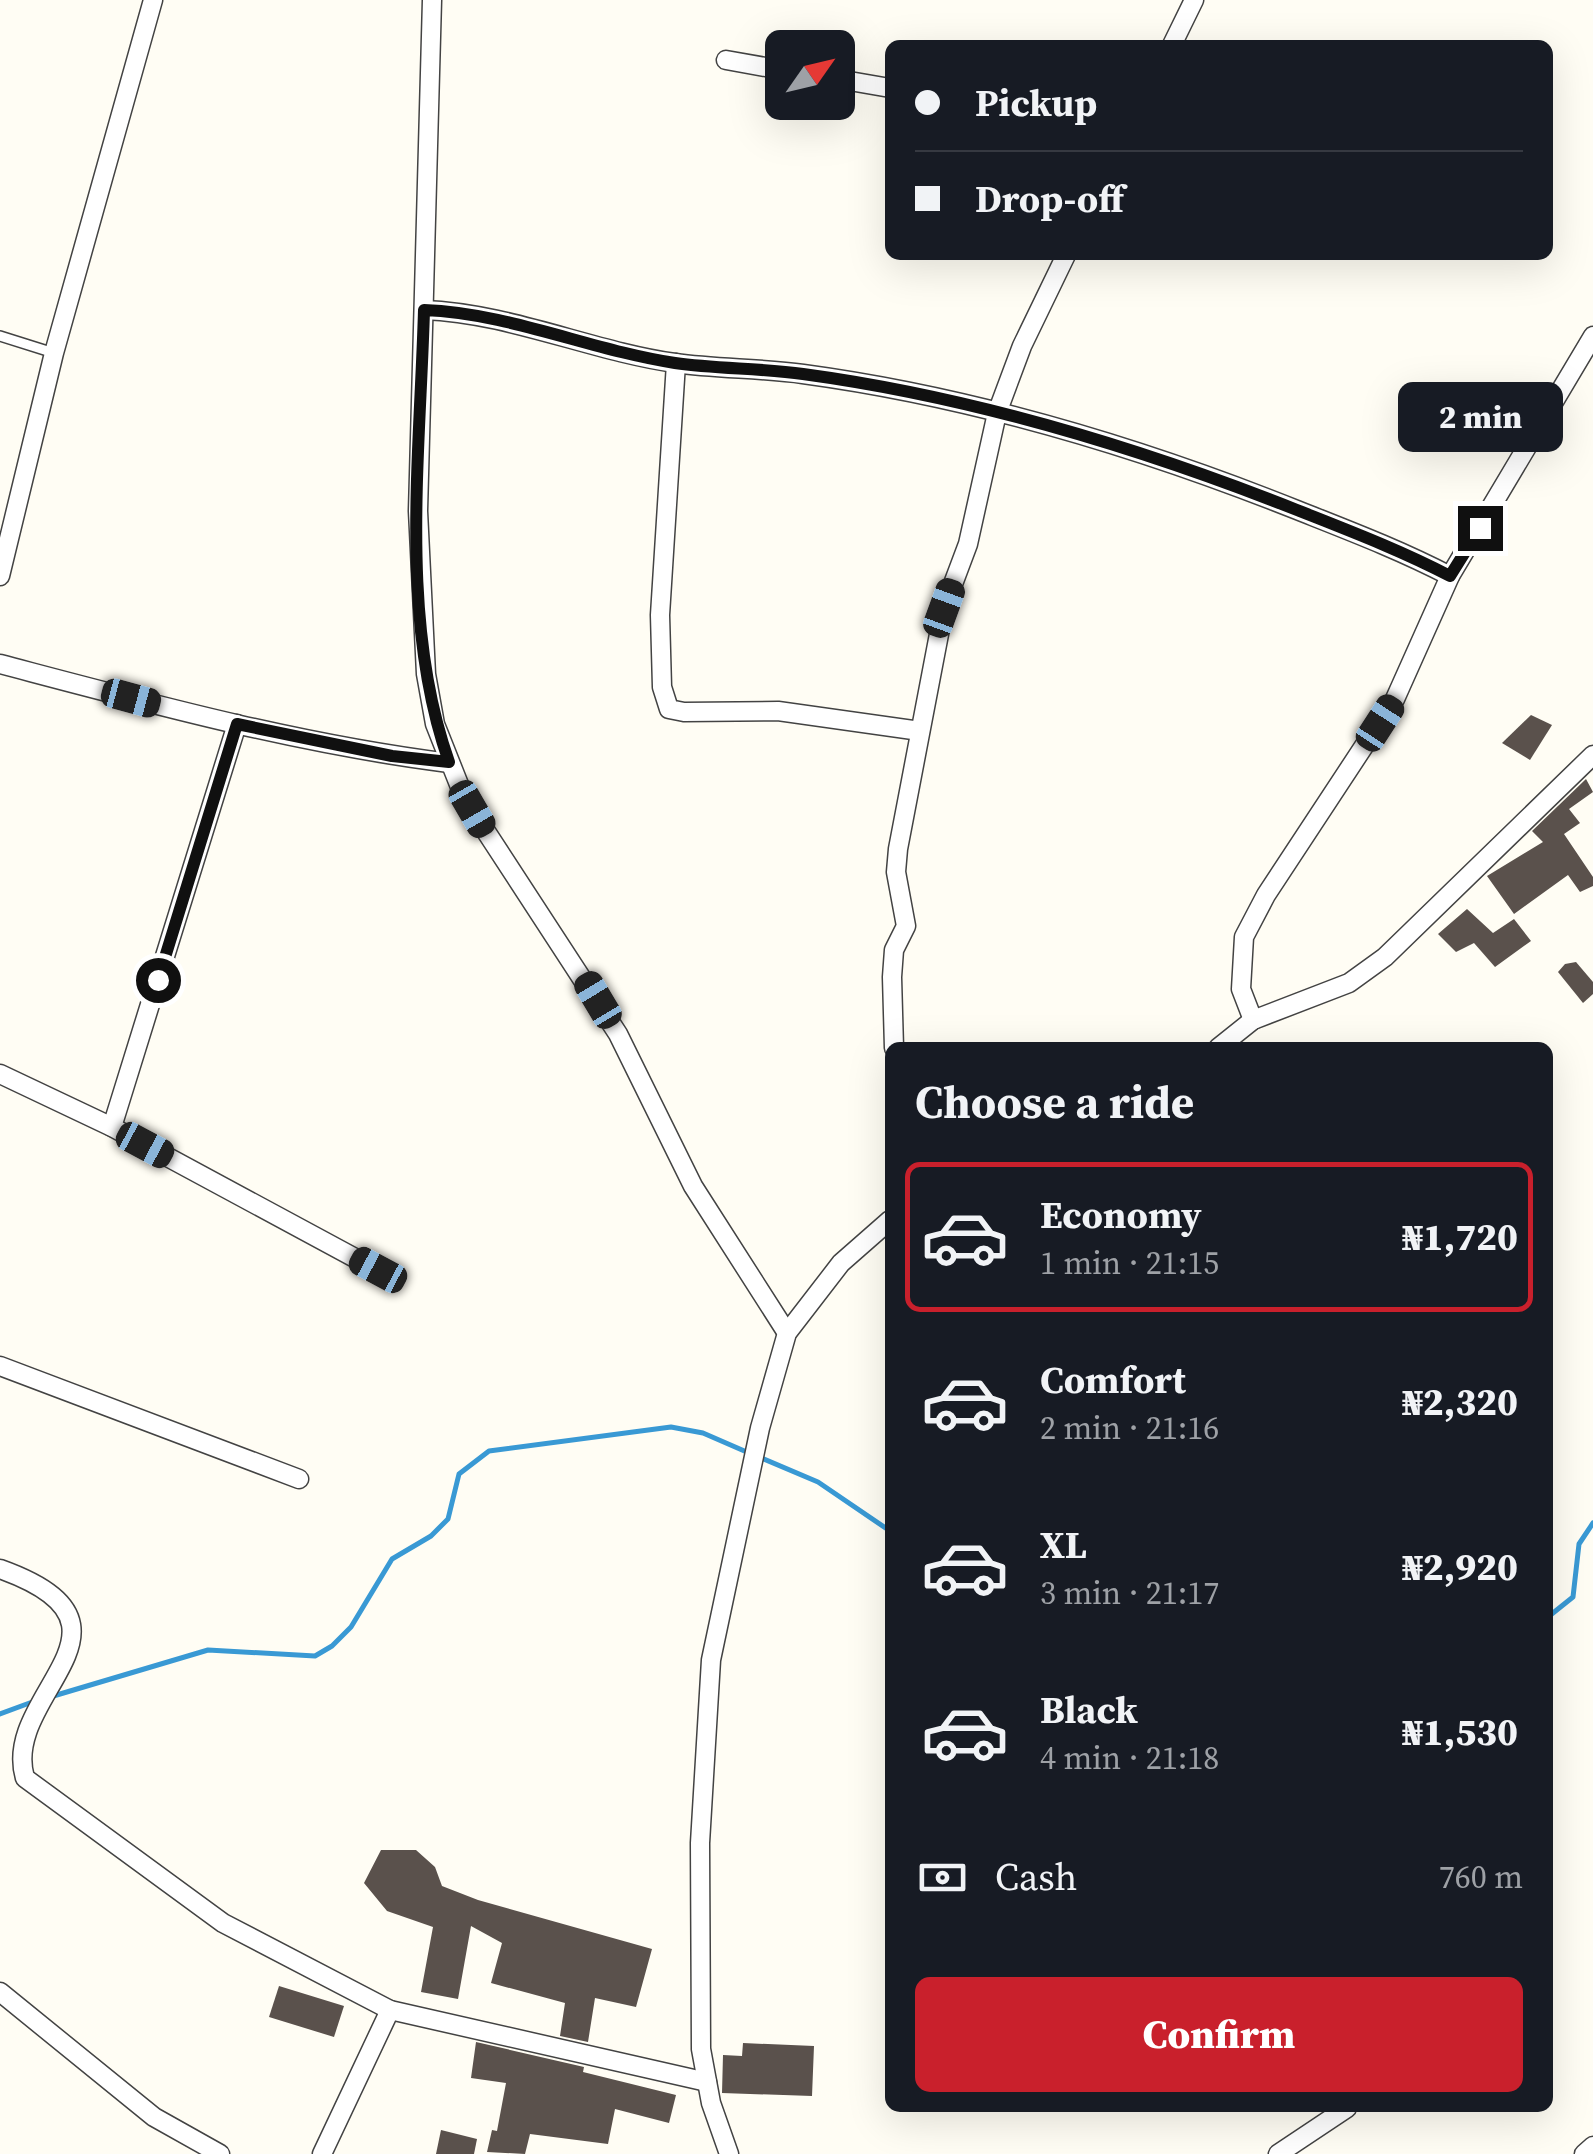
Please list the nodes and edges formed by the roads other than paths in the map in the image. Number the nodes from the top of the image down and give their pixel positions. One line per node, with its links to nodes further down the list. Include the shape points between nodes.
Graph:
1 (153, 0): 13 (street)
2 (432, 0): 10 (street)
3 (1194, 0): 4 (street)
4 (1174, 40)
5 (726, 60): 6 (street)
6 (765, 67)
7 (855, 82): 8 (street)
8 (885, 87)
9 (1064, 260): 15 (street)
10 (424, 310): 14 (street, via 462,311); 22 (street, via 421,614 426,674)
11 (0, 336): 13 (lane)
12 (1593, 336): 17 (street)
13 (54, 353): 16 (street)
14 (676, 363): 15 (street, via 804,374); 20 (street, via 660,615 662,688 669,708 778,711)
15 (997, 412): 17 (street, via 1205,473 1352,529); 20 (street, via 968,544 944,608)
16 (0, 576)
17 (1450, 576): 23 (street, via 1395,699 1244,937 1241,989)
18 (0, 664): 19 (street)
19 (237, 724): 22 (street); 27 (street)
20 (920, 732): 24 (street, via 896,872 906,926 894,950)
21 (1593, 755): 23 (street, via 1385,957 1349,983)
22 (449, 762): 30 (street, via 485,830 608,1017 692,1186)
23 (1253, 1020): 25 (street)
24 (894, 1042)
25 (1226, 1042)
26 (0, 1074): 27 (street)
27 (112, 1127): 29 (street)
28 (885, 1224): 30 (street, via 841,1263)
29 (378, 1270)
30 (787, 1334): 36 (street, via 711,1660 700,1843 701,2049)
31 (0, 1366): 32 (street)
32 (299, 1479)
33 (0, 1569): 35 (street, via 44,1588 67,1626 52,1667 21,1706 11,1735 14,1762 25,1778 223,1923)
34 (0, 1992): 39 (street, via 154,2117)
35 (390, 2010): 36 (street); 40 (street)
36 (707, 2082): 41 (street)
37 (1341, 2112): 42 (street)
38 (1593, 2146): 43 (street)
39 (220, 2154)
40 (322, 2154)
41 (729, 2154)
42 (1278, 2154)
43 (1584, 2154)

